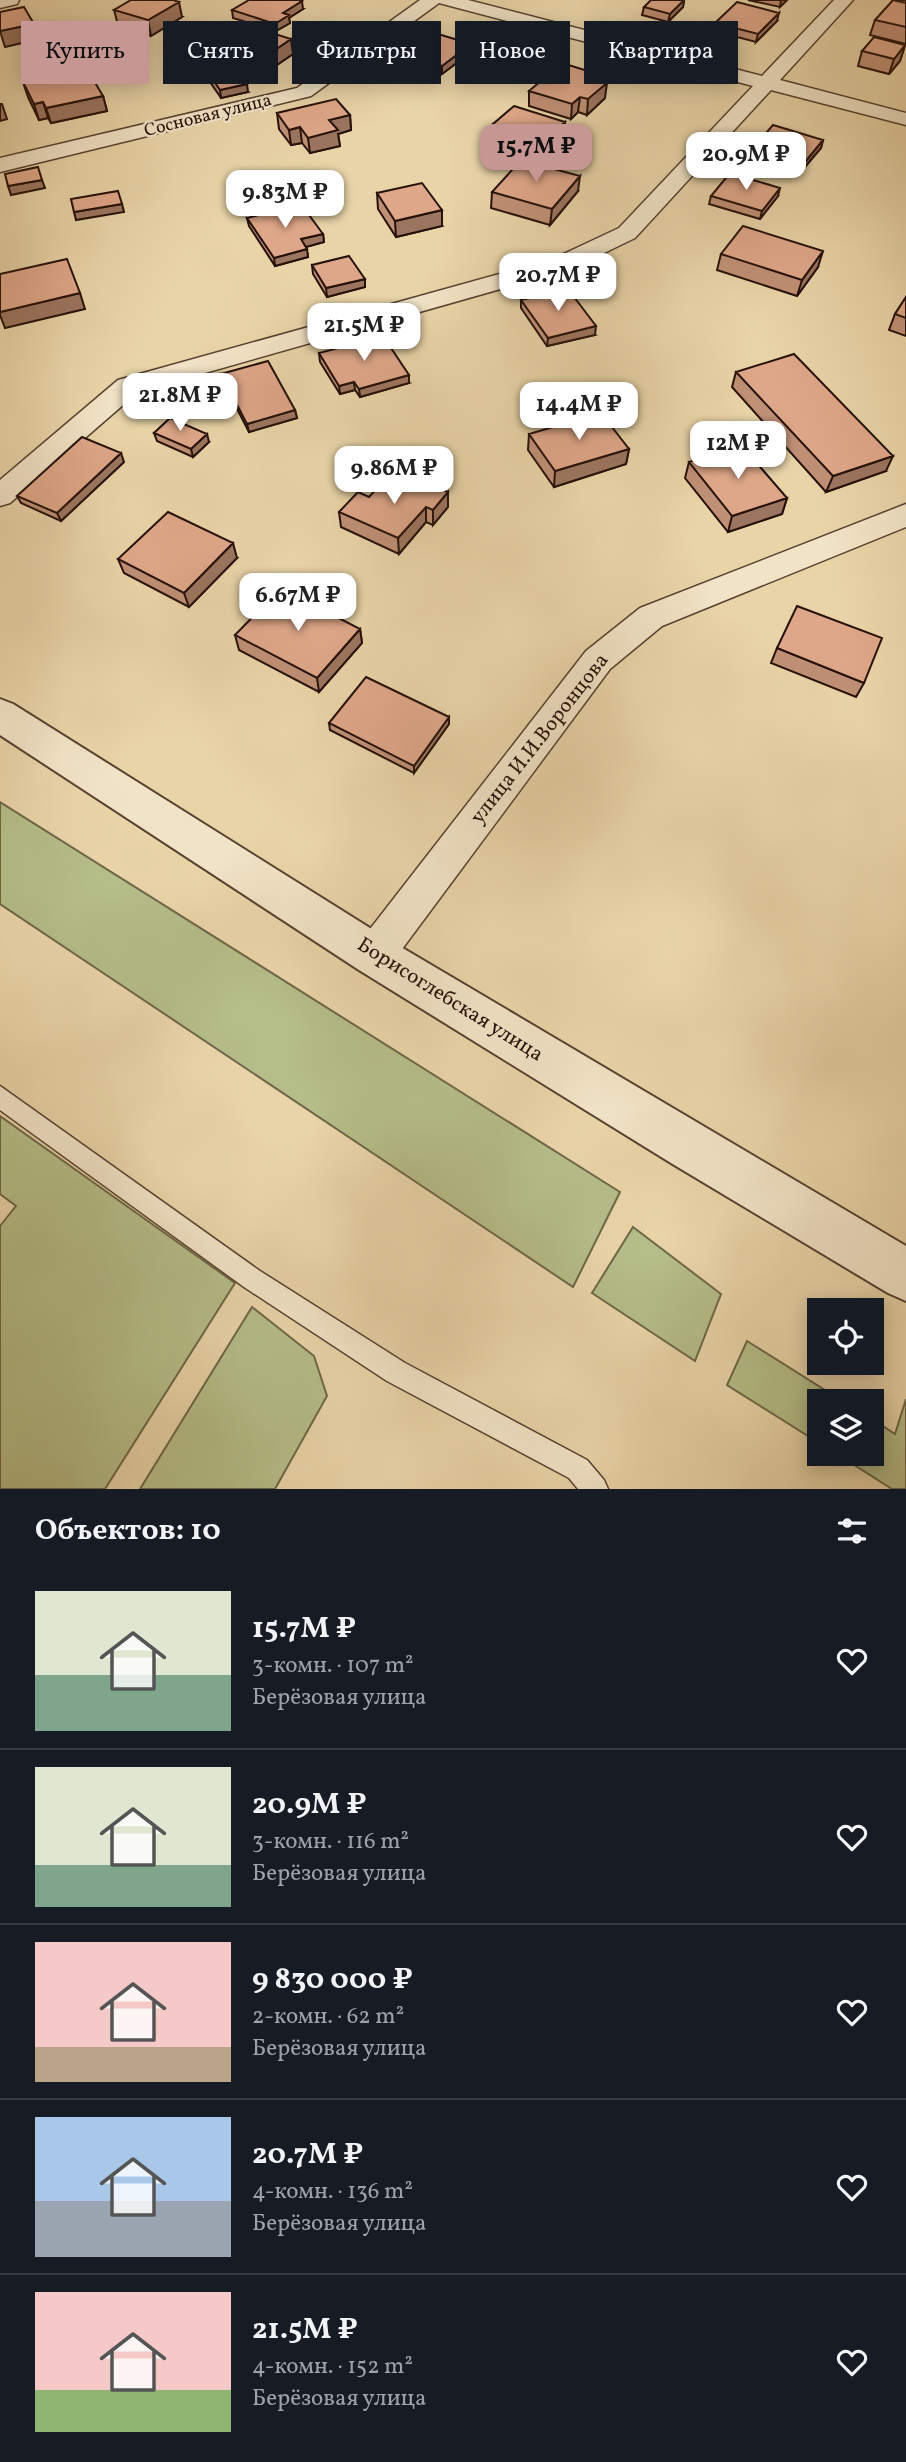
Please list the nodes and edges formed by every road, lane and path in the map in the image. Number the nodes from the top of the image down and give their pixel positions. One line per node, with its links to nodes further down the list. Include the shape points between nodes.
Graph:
1 (10, 0): 5 (street)
2 (432, 0): 8 (street, Сосновая улица, via 304,92)
3 (446, 0): 6 (street)
4 (844, 0): 6 (street)
5 (0, 2)
6 (766, 83): 7 (street); 9 (street, via 626,233 562,264 128,386)
7 (906, 119)
8 (0, 165)
9 (0, 496)
10 (906, 515): 12 (street, улица И.И.Воронцова, via 651,617 607,652)
11 (0, 715): 12 (street, Борисоглебская улица)
12 (374, 955): 14 (street, Борисоглебская улица)
13 (0, 1097): 15 (lane, via 252,1279 396,1372 578,1469)
14 (906, 1275)
15 (595, 1489)

